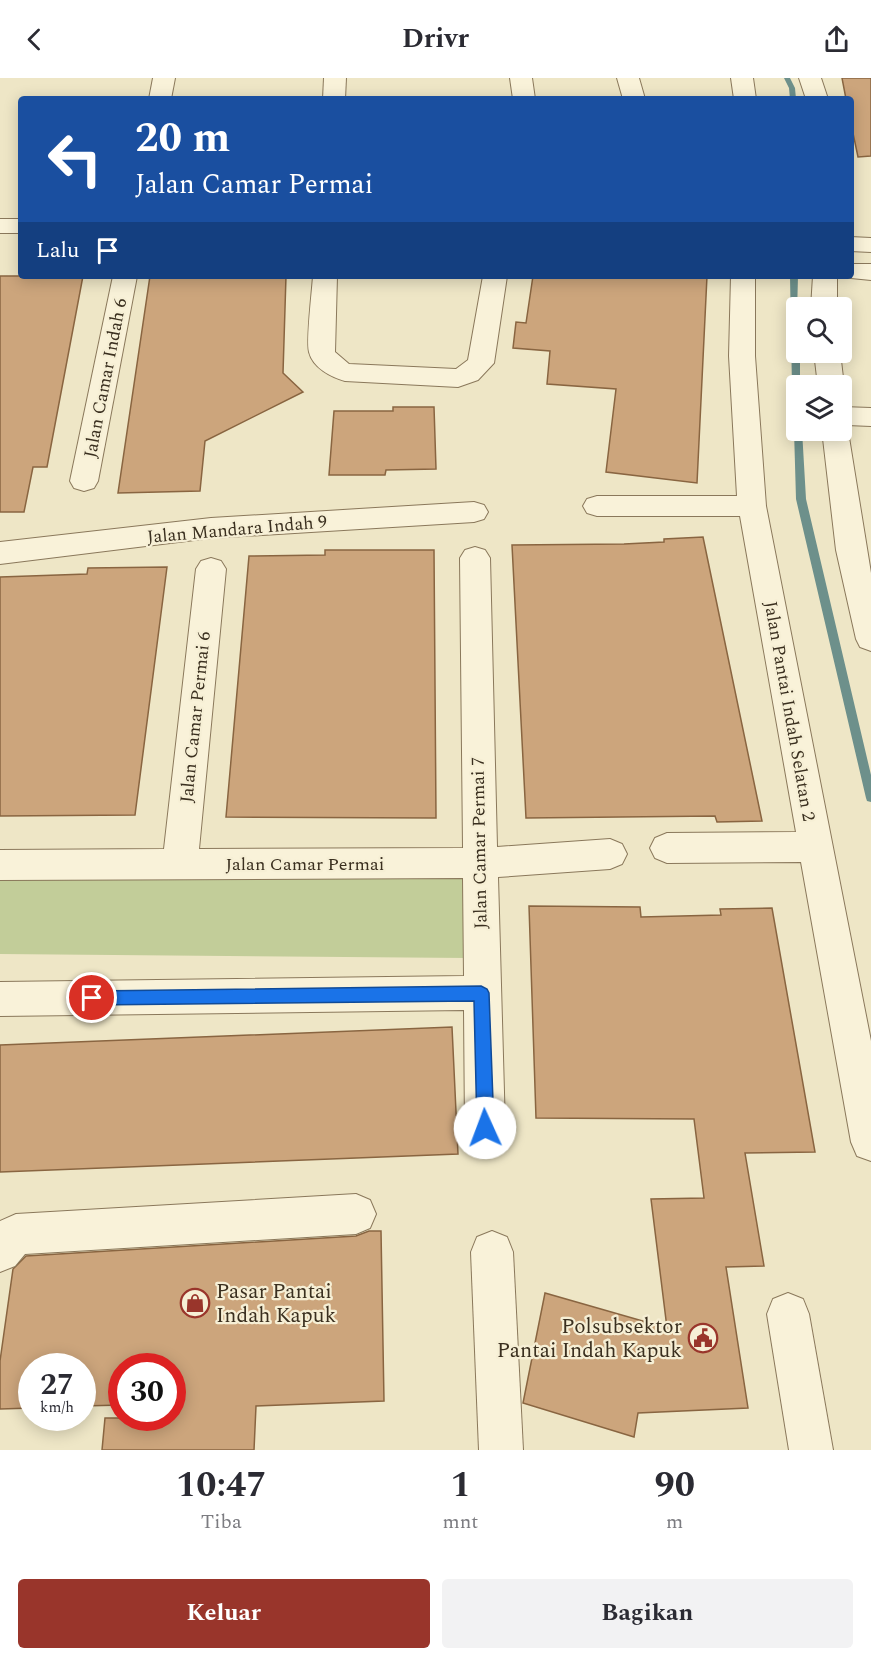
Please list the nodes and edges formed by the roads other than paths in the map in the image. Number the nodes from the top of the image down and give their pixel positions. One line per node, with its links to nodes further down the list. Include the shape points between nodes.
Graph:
1 (164, 78): 7 (street)
2 (335, 78): 8 (street)
3 (521, 78): 9 (street)
4 (628, 78): 10 (street)
5 (742, 78): 11 (street)
6 (810, 78): 12 (street)
7 (161, 96)
8 (334, 96)
9 (524, 96)
10 (633, 96)
11 (745, 96)
12 (816, 96)
13 (18, 225): 14 (street)
14 (0, 226)
15 (854, 244): 16 (street)
16 (871, 245)
17 (854, 272): 18 (street)
18 (871, 272)
19 (124, 279): 28 (street, Jalan Camar Indah 6)
20 (325, 279): 21 (street, via 322,352 335,368 345,372 458,378 481,363)
21 (495, 279)
22 (743, 279): 30 (street, Jalan Pantai Indah Selatan 2, via 742,356)
23 (825, 279): 24 (street)
24 (824, 297)
25 (852, 416): 26 (street)
26 (871, 417)
27 (837, 441): 35 (street, via 851,550)
28 (84, 481)
29 (597, 506): 30 (street)
30 (752, 506): 37 (street, Jalan Pantai Indah Selatan 2)
31 (474, 512): 32 (street, Jalan Mandara Indah 9, via 211,528)
32 (0, 553)
33 (475, 558): 40 (street, Jalan Camar Permai 7)
34 (211, 569): 41 (street, Jalan Camar Permai 6)
35 (865, 579): 36 (street)
36 (870, 629)
37 (815, 847): 38 (street); 46 (street, Jalan Pantai Indah Selatan 2)
38 (667, 848)
39 (610, 854): 40 (street, Jalan Camar Permai)
40 (480, 863): 41 (street, Jalan Camar Permai); 43 (street, Jalan Camar Permai 7)
41 (180, 864): 42 (street, Jalan Camar Permai)
42 (0, 866)
43 (481, 993): 44 (street); 45 (street, Jalan Camar Permai 7)
44 (0, 999)
45 (485, 1128)
46 (871, 1142)
47 (356, 1214): 48 (street, via 16,1234)
48 (0, 1251)
49 (492, 1252): 51 (street)
50 (788, 1314): 52 (street)
51 (501, 1450)
52 (811, 1450)

